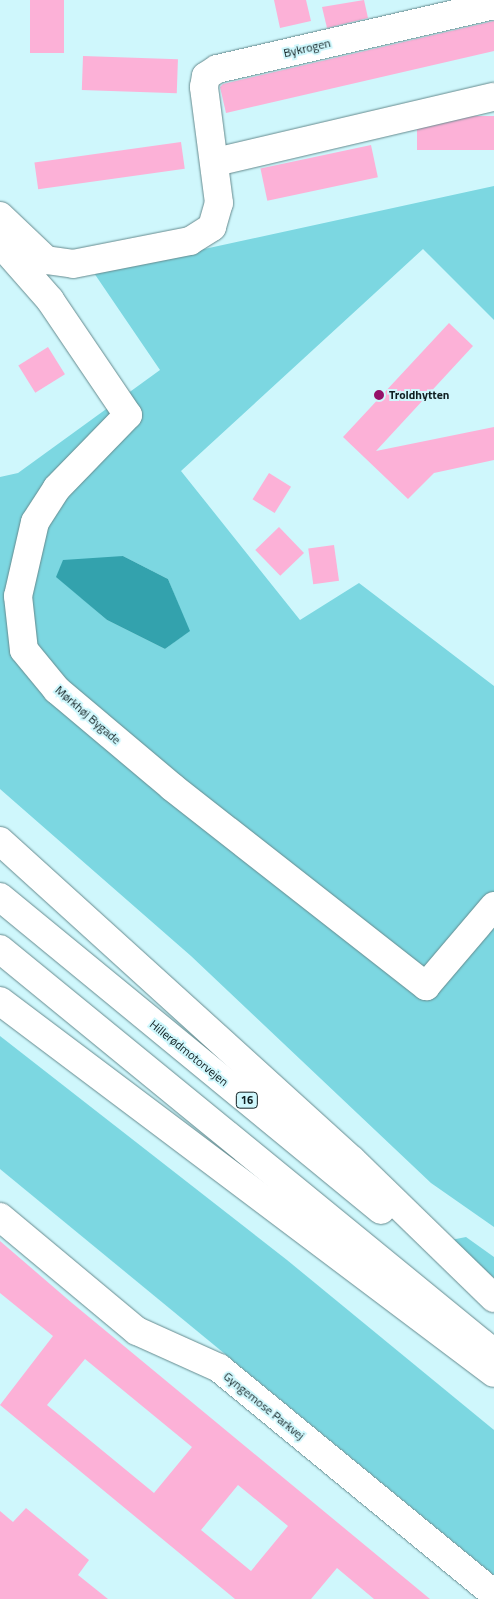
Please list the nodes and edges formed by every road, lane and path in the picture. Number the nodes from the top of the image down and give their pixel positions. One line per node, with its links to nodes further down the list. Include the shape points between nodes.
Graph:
1 (494, 5): 3 (main road, Bykrogen, via 217,69 206,76 204,87)
2 (494, 96): 3 (main road)
3 (216, 162): 4 (main road, Bykrogen, via 219,203 212,227 190,241 73,264 46,260)
4 (0, 216)
5 (0, 243): 8 (main road, Mørkhøj Bygade, via 50,300 128,415 57,488 35,522 18,596 24,650 57,690 172,787 426,986)
6 (0, 841): 12 (main road, via 338,1147)
7 (0, 897): 13 (main road, Hillerødmotorvejen / 16)
8 (494, 906)
9 (0, 949): 14 (main road)
10 (0, 1001): 15 (main road)
11 (0, 1217): 16 (main road, Gyngemose Parkvej, via 137,1331 219,1368)
12 (494, 1298)
13 (494, 1303)
14 (494, 1353)
15 (494, 1373)
16 (494, 1594)

